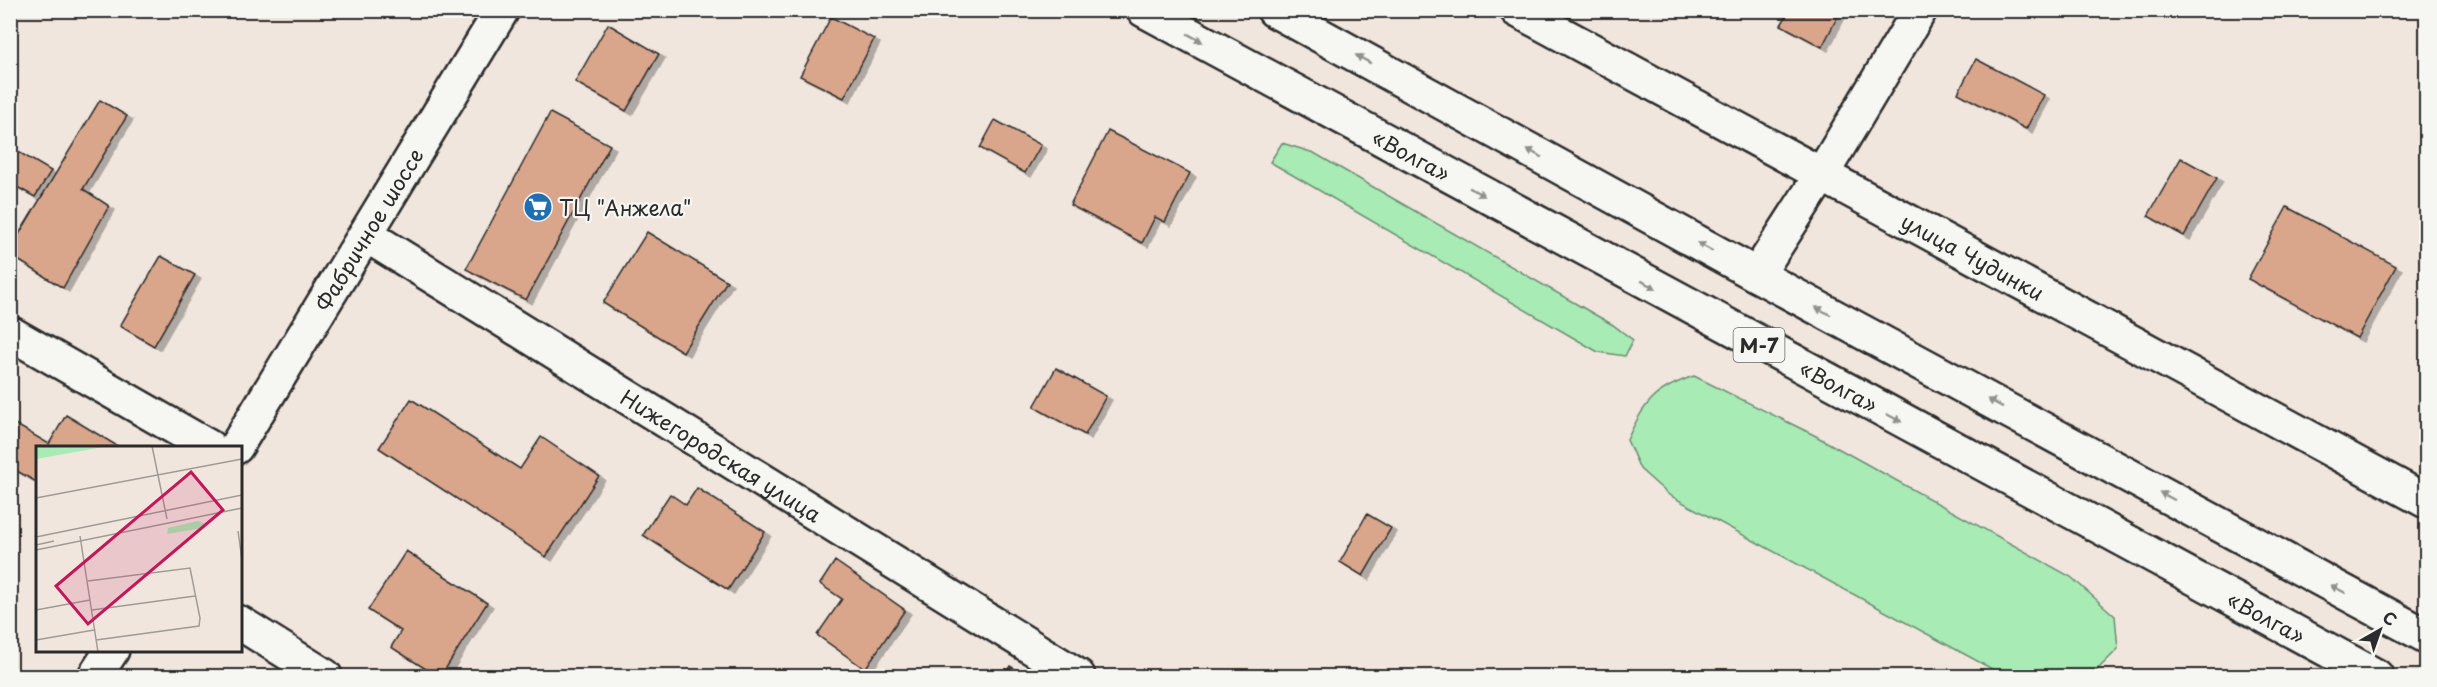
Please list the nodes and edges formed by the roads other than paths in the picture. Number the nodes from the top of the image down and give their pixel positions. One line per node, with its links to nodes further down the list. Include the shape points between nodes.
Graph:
1 (502, 10): 7 (main road, Фабричное шоссе)
2 (1144, 10): 19 (main road, «Волга» / М-7, one-way to 19)
3 (1274, 10): 8 (main road, one-way to 3)
4 (1517, 10): 6 (main road, улица Чудинки)
5 (1920, 10): 6 (main road)
6 (1822, 174): 8 (main road); 12 (main road, улица Чудинки)
7 (366, 235): 11 (main road, Фабричное шоссе); 18 (main road, Нижегородская улица)
8 (1757, 275): 14 (main road, one-way to 8)
9 (10, 333): 10 (main road)
10 (207, 446)
11 (238, 446)
12 (2427, 501)
13 (242, 623): 17 (main road)
14 (2427, 636)
15 (111, 651): 16 (main road)
16 (95, 676)
17 (325, 676)
18 (1078, 676)
19 (2376, 676)

